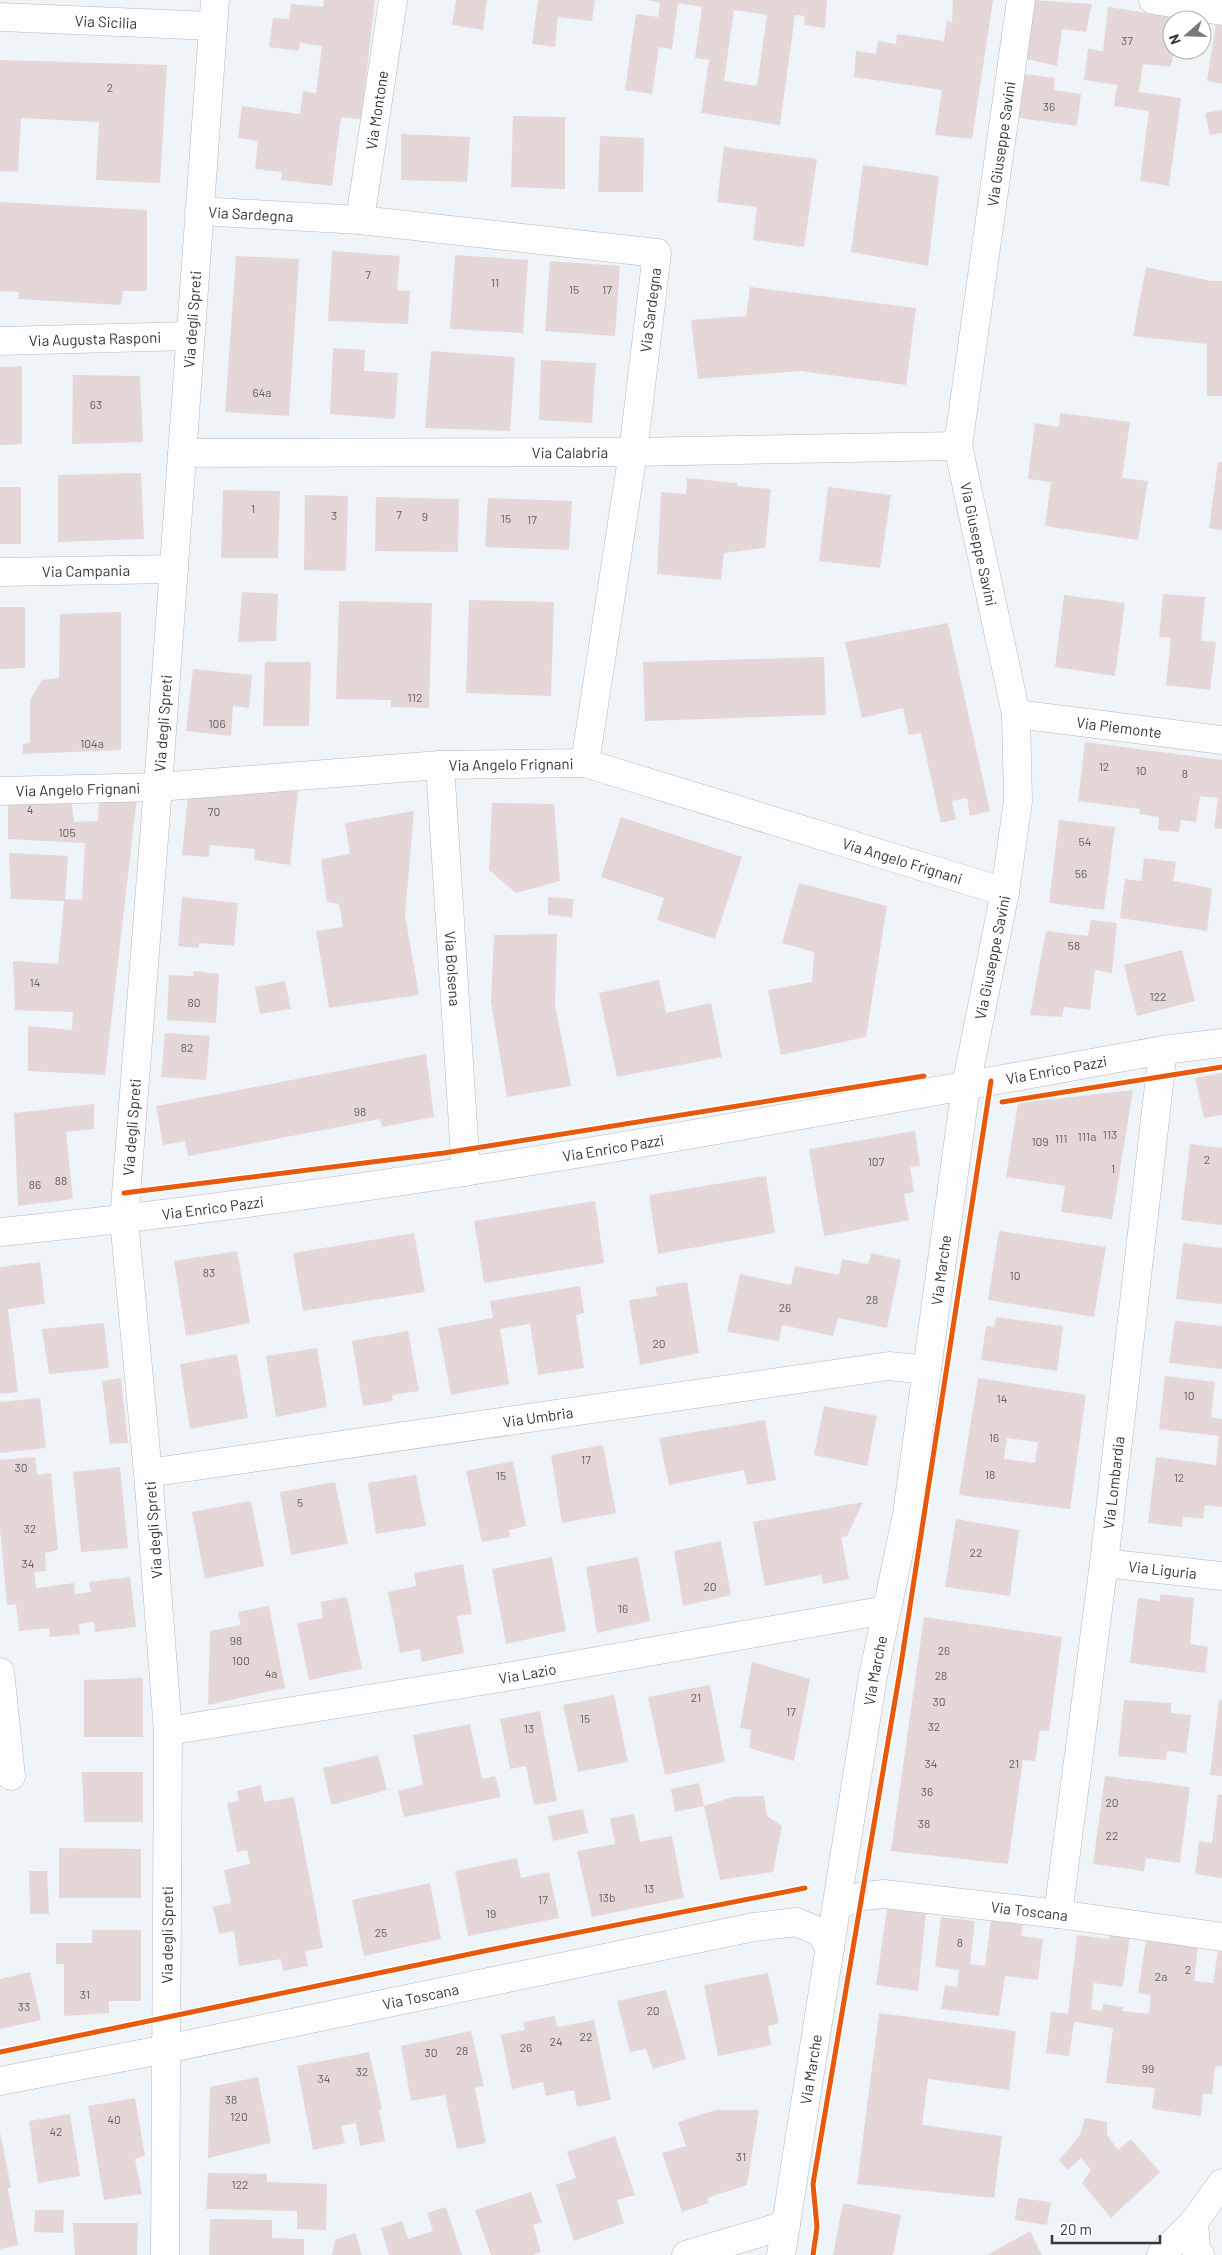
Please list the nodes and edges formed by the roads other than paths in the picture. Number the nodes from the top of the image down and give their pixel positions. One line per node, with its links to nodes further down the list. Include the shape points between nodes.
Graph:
1 (393, 0): 8 (street, Via Montone)
2 (1021, 0): 11 (street, Via Giuseppe Savini)
3 (1152, 0): 4 (street)
4 (1222, 11)
5 (214, 13): 6 (street, Via Sicilia); 7 (street, Via degli Spreti)
6 (0, 17)
7 (199, 211): 8 (street, Via Sardegna); 9 (street, Via degli Spreti)
8 (360, 220): 12 (street, Via Sardegna, via 657,253)
9 (190, 336): 10 (street, Via Augusta Rasponi); 13 (street, Via degli Spreti)
10 (0, 341)
11 (958, 446): 12 (street, Via Calabria); 16 (street, Via Giuseppe Savini)
12 (633, 452): 13 (street, Via Calabria); 18 (street, Via Sardegna)
13 (182, 453): 14 (street, Via degli Spreti)
14 (174, 568): 15 (street, Via Campania); 20 (street, Via degli Spreti)
15 (0, 572)
16 (1016, 714): 17 (street, Via Piemonte); 22 (street, Via Giuseppe Savini, via 1018,801)
17 (1222, 740)
18 (585, 762): 19 (street, Via Angelo Frignani); 22 (street, Via Angelo Frignani)
19 (440, 765): 20 (street, Via Angelo Frignani); 26 (street, Via Bolsena)
20 (158, 787): 21 (street, Via Angelo Frignani); 27 (street, Via degli Spreti)
21 (0, 791)
22 (1005, 892): 25 (street, Via Giuseppe Savini)
23 (1222, 1042): 24 (street, Via Enrico Pazzi)
24 (1163, 1050): 25 (street, Via Enrico Pazzi); 31 (street, Via Lombardia)
25 (966, 1086): 26 (street, Via Enrico Pazzi); 29 (street, Via Marche)
26 (466, 1172): 27 (street, Via Enrico Pazzi)
27 (124, 1220): 28 (street, Via Enrico Pazzi); 30 (street, Via degli Spreti)
28 (0, 1232)
29 (927, 1370): 30 (street, Via Umbria, via 889,1366); 33 (street, Via Marche, via 907,1514)
30 (148, 1473): 35 (street, Via degli Spreti)
31 (1104, 1563): 32 (street, Via Liguria); 38 (street, Via Lombardia)
32 (1222, 1576)
33 (886, 1610): 35 (street, Via Lazio, via 512,1676); 37 (street, Via Marche)
34 (0, 1672): 36 (street)
35 (168, 1731): 41 (street, Via degli Spreti)
36 (11, 1776)
37 (837, 1905): 38 (street, Via Toscana, via 863,1896 884,1894); 40 (street, Via Marche)
38 (1058, 1914): 39 (street, Via Toscana)
39 (1222, 1937)
40 (830, 1948): 41 (street, Via Toscana, via 820,1932 796,1922 754,1927); 45 (street, Via Marche)
41 (166, 2049): 42 (street, Via Toscana); 46 (street, Via degli Spreti)
42 (0, 2081)
43 (1222, 2183): 44 (street)
44 (1194, 2222): 49 (street); 50 (street, via 1196,2251)
45 (786, 2225): 47 (street); 48 (street, Via Marche)
46 (165, 2255)
47 (686, 2255)
48 (782, 2255)
49 (1161, 2255)
50 (1200, 2255)

